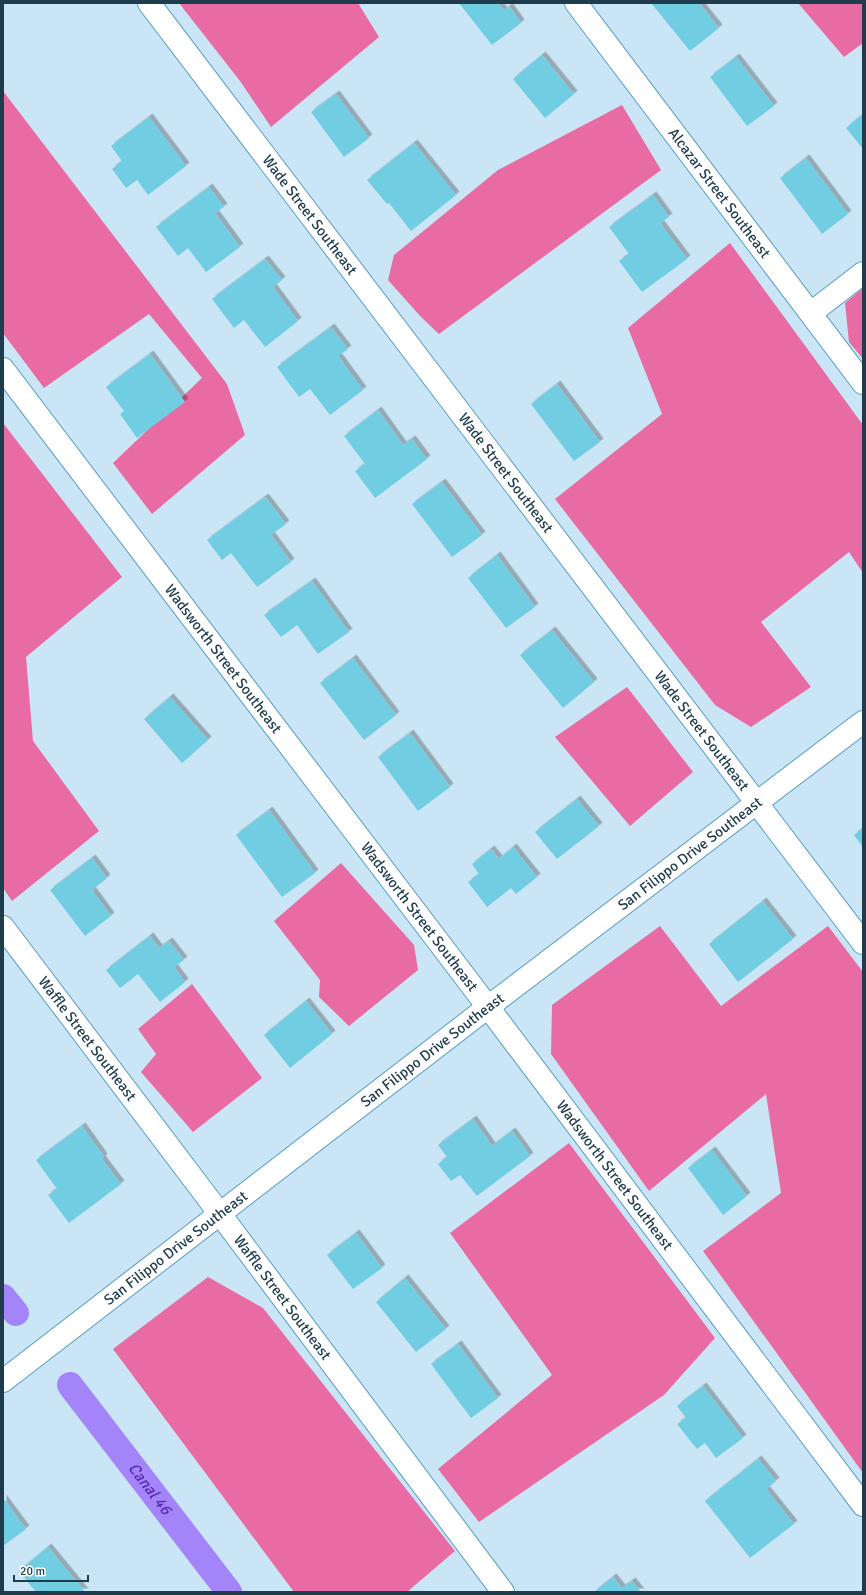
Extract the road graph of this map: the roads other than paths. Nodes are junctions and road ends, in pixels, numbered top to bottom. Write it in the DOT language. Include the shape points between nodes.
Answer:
graph roads {
  1 [pos="149,3"];
  2 [pos="576,3"];
  3 [pos="863,273"];
  4 [pos="811,313"];
  5 [pos="3,369"];
  6 [pos="863,382"];
  7 [pos="863,722"];
  8 [pos="756,803"];
  9 [pos="3,928"];
  10 [pos="863,943"];
  11 [pos="488,1007"];
  12 [pos="220,1214"];
  13 [pos="3,1381"];
  14 [pos="863,1505"];
  15 [pos="503,1592"];
  1 -- 8 [label="street, Wade Street Southeast"];
  2 -- 4 [label="street, Alcazar Street Southeast"];
  3 -- 4 [label="street"];
  4 -- 6 [label="street, Alcazar Street Southeast"];
  5 -- 11 [label="street, Wadsworth Street Southeast"];
  7 -- 8 [label="street, San Filippo Drive Southeast"];
  8 -- 10 [label="street, Wade Street Southeast"];
  8 -- 11 [label="street, San Filippo Drive Southeast"];
  9 -- 12 [label="street, Waffle Street Southeast"];
  11 -- 12 [label="street, San Filippo Drive Southeast"];
  11 -- 14 [label="street, Wadsworth Street Southeast"];
  12 -- 13 [label="street, San Filippo Drive Southeast"];
  12 -- 15 [label="street, Waffle Street Southeast"];
}
